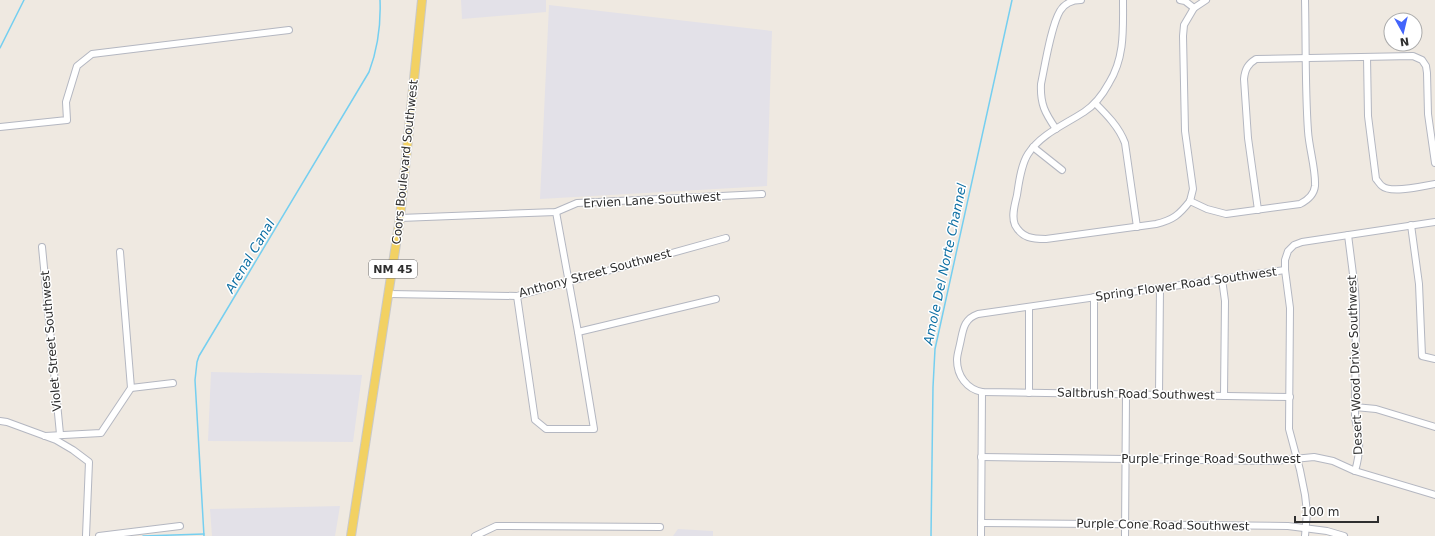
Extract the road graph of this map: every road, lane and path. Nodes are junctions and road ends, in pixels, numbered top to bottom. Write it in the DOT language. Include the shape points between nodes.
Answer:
graph roads {
  1 [pos="422,0"];
  2 [pos="1081,0"];
  3 [pos="1123,0"];
  4 [pos="1180,0"];
  5 [pos="1206,0"];
  6 [pos="1305,0"];
  7 [pos="1194,8"];
  8 [pos="289,30"];
  9 [pos="1306,57"];
  10 [pos="1367,57"];
  11 [pos="1095,103"];
  12 [pos="0,127"];
  13 [pos="1056,129"];
  14 [pos="1033,147"];
  15 [pos="1435,163"];
  16 [pos="1062,170"];
  17 [pos="1435,184"];
  18 [pos="762,194"];
  19 [pos="1190,202"];
  20 [pos="1258,210"];
  21 [pos="556,212"];
  22 [pos="400,218"];
  23 [pos="1435,222"];
  24 [pos="1411,225"];
  25 [pos="1137,227"];
  26 [pos="1348,235"];
  27 [pos="726,238"];
  28 [pos="42,247"];
  29 [pos="120,252"];
  30 [pos="1285,270"];
  31 [pos="1222,279"];
  32 [pos="568,281"];
  33 [pos="1160,288"];
  34 [pos="389,294"];
  35 [pos="517,296"];
  36 [pos="1094,298"];
  37 [pos="716,299"];
  38 [pos="1029,307"];
  39 [pos="578,332"];
  40 [pos="1435,359"];
  41 [pos="173,383"];
  42 [pos="130,388"];
  43 [pos="982,392"];
  44 [pos="1029,393"];
  45 [pos="1094,394"];
  46 [pos="1126,395"];
  47 [pos="1159,395"];
  48 [pos="1224,396"];
  49 [pos="1290,397"];
  50 [pos="1355,407"];
  51 [pos="0,421"];
  52 [pos="1435,426"];
  53 [pos="60,434"];
  54 [pos="45,436"];
  55 [pos="981,457"];
  56 [pos="1297,458"];
  57 [pos="1126,459"];
  58 [pos="1355,471"];
  59 [pos="1435,495"];
  60 [pos="981,523"];
  61 [pos="1125,524"];
  62 [pos="180,526"];
  63 [pos="660,527"];
  64 [pos="1305,528"];
  65 [pos="86,536"];
  66 [pos="98,536"];
  67 [pos="351,536"];
  68 [pos="475,536"];
  69 [pos="981,536"];
  70 [pos="1125,536"];
  71 [pos="1305,536"];
  72 [pos="1344,536"];
  1 -- 22 [label="main road, Coors Boulevard Southwest / NM 45"];
  2 -- 13 [label="street" via="1066,4 1060,11 1041,89 1044,111"];
  3 -- 11 [label="street" via="1119,60 1113,77"];
  4 -- 7 [label="street"];
  5 -- 7 [label="street"];
  6 -- 9 [label="street"];
  7 -- 19 [label="street" via="1184,25 1182,36 1185,131 1193,189"];
  8 -- 12 [label="street" via="92,54 76,66 66,102 67,120"];
  9 -- 10 [label="street"];
  9 -- 20 [label="street" via="1309,140 1315,185 1312,195 1300,204"];
  9 -- 20 [label="street" via="1256,59 1245,71 1245,109"];
  10 -- 15 [label="street" via="1413,56 1422,60 1426,66 1428,114"];
  10 -- 17 [label="street" via="1368,116 1376,178 1382,187 1397,190"];
  11 -- 13 [label="street"];
  11 -- 25 [label="street" via="1122,135 1125,143"];
  13 -- 14 [label="street"];
  14 -- 16 [label="street"];
  14 -- 25 [label="street" via="1025,160 1014,206 1014,223 1020,232 1034,239"];
  18 -- 21 [label="street, Ervien Lane Southwest" via="577,203"];
  19 -- 20 [label="street" via="1226,214"];
  19 -- 25 [label="street" via="1173,218"];
  21 -- 22 [label="street, Ervien Lane Southwest"];
  21 -- 32 [label="street"];
  22 -- 34 [label="main road, Coors Boulevard Southwest / NM 45"];
  23 -- 24 [label="street, Spring Flower Road Southwest"];
  24 -- 26 [label="street, Spring Flower Road Southwest"];
  24 -- 40 [label="street" via="1419,284 1422,356"];
  26 -- 30 [label="street, Spring Flower Road Southwest" via="1294,245 1288,251"];
  26 -- 50 [label="street, Desert Wood Drive Southwest" via="1355,290"];
  27 -- 32 [label="street, Anthony Street Southwest"];
  28 -- 53 [label="street, Violet Street Southwest"];
  29 -- 42 [label="street"];
  30 -- 31 [label="street, Spring Flower Road Southwest"];
  30 -- 49 [label="street" via="1290,308"];
  31 -- 33 [label="street, Spring Flower Road Southwest"];
  31 -- 48 [label="street" via="1225,301"];
  32 -- 35 [label="street, Anthony Street Southwest"];
  32 -- 39 [label="street"];
  33 -- 36 [label="street, Spring Flower Road Southwest"];
  33 -- 47 [label="street"];
  34 -- 35 [label="street, Anthony Street Southwest"];
  34 -- 67 [label="main road, Coors Boulevard Southwest / NM 45"];
  35 -- 39 [label="street" via="535,420 546,429 594,429"];
  36 -- 38 [label="street, Spring Flower Road Southwest"];
  36 -- 45 [label="street"];
  37 -- 39 [label="street"];
  38 -- 43 [label="street, Spring Flower Road Southwest" via="978,314 970,317 964,326 957,360 959,371 966,384"];
  38 -- 44 [label="street"];
  41 -- 42 [label="street"];
  42 -- 53 [label="street" via="101,433"];
  43 -- 44 [label="street, Saltbrush Road Southwest"];
  43 -- 55 [label="street"];
  44 -- 45 [label="street, Saltbrush Road Southwest"];
  45 -- 46 [label="street, Saltbrush Road Southwest"];
  46 -- 47 [label="street, Saltbrush Road Southwest"];
  46 -- 57 [label="street"];
  47 -- 48 [label="street, Saltbrush Road Southwest"];
  48 -- 49 [label="street, Saltbrush Road Southwest"];
  49 -- 56 [label="street" via="1289,429"];
  50 -- 52 [label="street" via="1376,409"];
  50 -- 58 [label="street, Desert Wood Drive Southwest" via="1360,446"];
  51 -- 54 [label="street"];
  53 -- 54 [label="street"];
  54 -- 65 [label="street" via="73,450 89,462"];
  55 -- 57 [label="street, Purple Fringe Road Southwest"];
  55 -- 60 [label="street"];
  56 -- 57 [label="street, Purple Fringe Road Southwest" via="1274,461"];
  56 -- 58 [label="street, Purple Fringe Road Southwest" via="1333,462"];
  56 -- 64 [label="street" via="1307,512"];
  57 -- 61 [label="street"];
  58 -- 59 [label="street, Purple Fringe Road Southwest"];
  60 -- 61 [label="street, Purple Cone Road Southwest"];
  60 -- 69 [label="street"];
  61 -- 64 [label="street, Purple Cone Road Southwest"];
  61 -- 70 [label="street"];
  62 -- 66 [label="street"];
  63 -- 68 [label="street" via="496,526"];
  64 -- 71 [label="street"];
  64 -- 72 [label="street, Purple Cone Road Southwest"];
}
